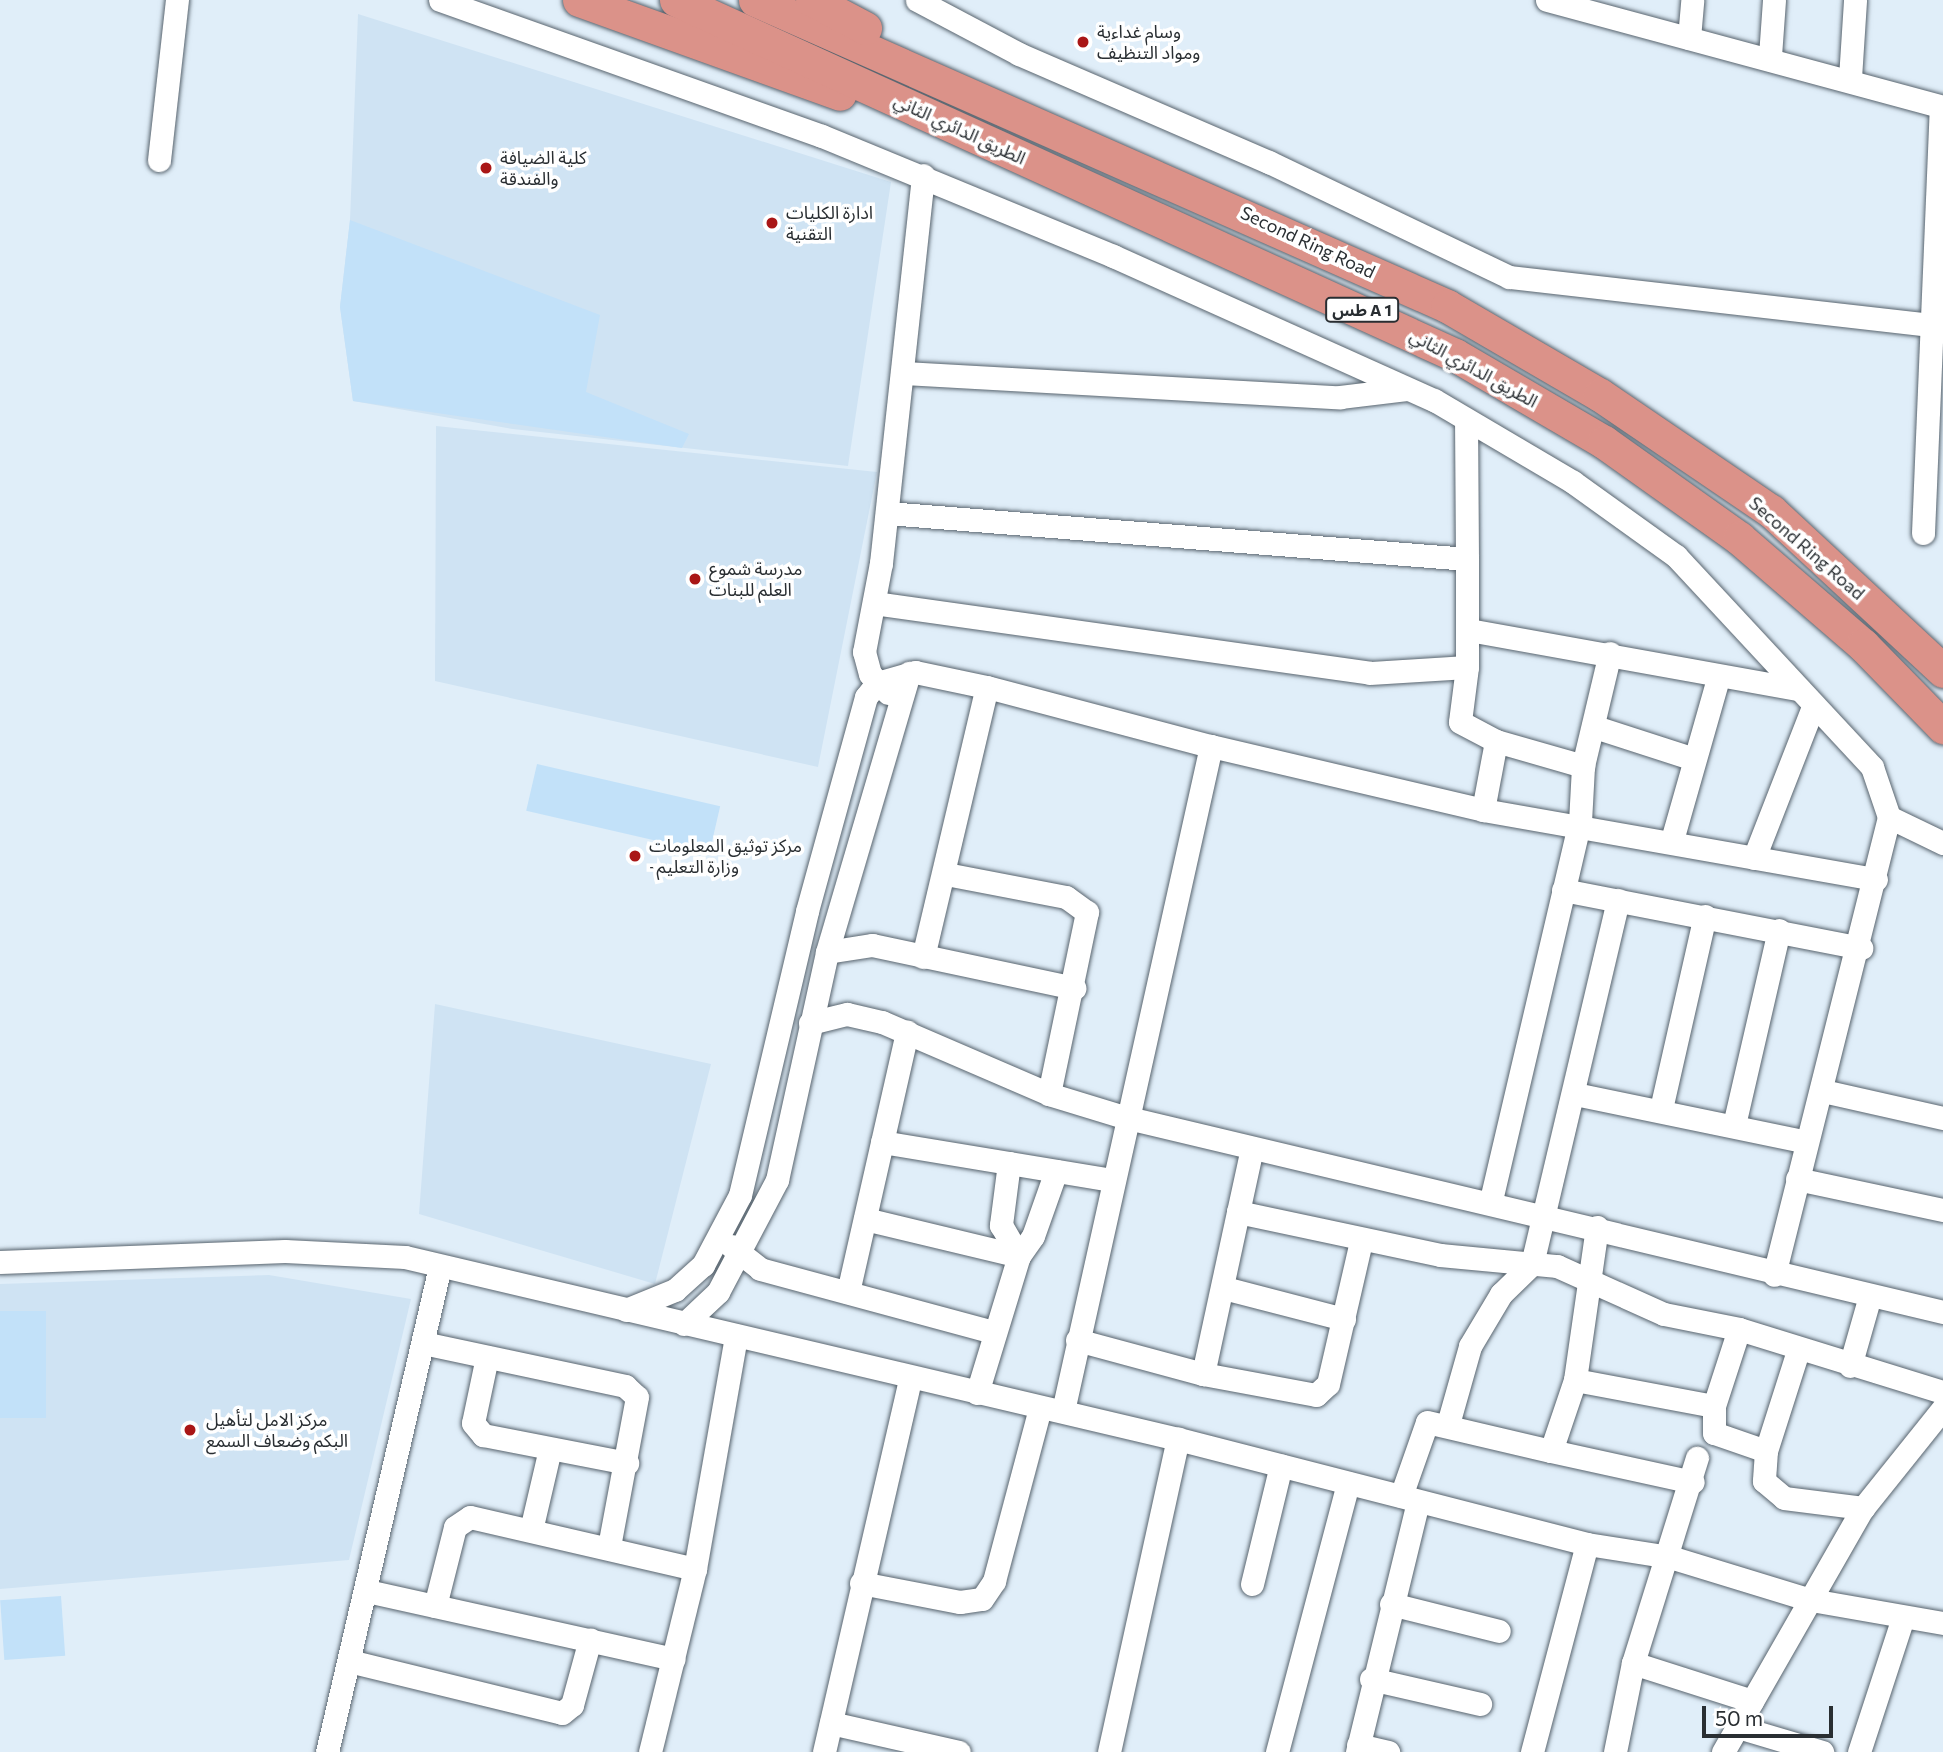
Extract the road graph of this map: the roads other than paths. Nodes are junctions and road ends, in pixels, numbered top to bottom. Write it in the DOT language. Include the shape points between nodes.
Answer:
graph roads {
  1 [pos="177,0"];
  2 [pos="440,0"];
  3 [pos="579,0"];
  4 [pos="676,0"];
  5 [pos="755,0"];
  6 [pos="812,0"];
  7 [pos="917,0"];
  8 [pos="1547,0"];
  9 [pos="1692,0"];
  10 [pos="1774,0"];
  11 [pos="1855,0"];
  12 [pos="1594,7"];
  13 [pos="1689,38"];
  14 [pos="1770,56"];
  15 [pos="1850,78"];
  16 [pos="1942,107"];
  17 [pos="1027,118"];
  18 [pos="1013,155"];
  19 [pos="159,160"];
  20 [pos="923,175"];
  21 [pos="1930,325"];
  22 [pos="904,373"];
  23 [pos="1408,389"];
  24 [pos="1466,420"];
  25 [pos="887,513"];
  26 [pos="1923,533"];
  27 [pos="1467,559"];
  28 [pos="874,603"];
  29 [pos="1469,630"];
  30 [pos="1610,653"];
  31 [pos="1467,667"];
  32 [pos="1943,671"];
  33 [pos="909,673"];
  34 [pos="1718,679"];
  35 [pos="877,682"];
  36 [pos="987,687"];
  37 [pos="1797,689"];
  38 [pos="897,703"];
  39 [pos="1813,707"];
  40 [pos="1595,727"];
  41 [pos="1943,727"];
  42 [pos="1496,741"];
  43 [pos="1211,746"];
  44 [pos="1695,759"];
  45 [pos="1583,766"];
  46 [pos="1483,810"];
  47 [pos="1889,817"];
  48 [pos="1580,822"];
  49 [pos="1672,841"];
  50 [pos="1943,843"];
  51 [pos="1754,858"];
  52 [pos="946,874"];
  53 [pos="1876,879"];
  54 [pos="1563,890"];
  55 [pos="1618,900"];
  56 [pos="1705,916"];
  57 [pos="1779,930"];
  58 [pos="1861,948"];
  59 [pos="827,952"];
  60 [pos="923,957"];
  61 [pos="1074,988"];
  62 [pos="810,1023"];
  63 [pos="907,1032"];
  64 [pos="1824,1091"];
  65 [pos="1049,1094"];
  66 [pos="1575,1094"];
  67 [pos="1661,1110"];
  68 [pos="1124,1117"];
  69 [pos="1943,1118"];
  70 [pos="1734,1125"];
  71 [pos="882,1142"];
  72 [pos="1806,1142"];
  73 [pos="1252,1148"];
  74 [pos="1009,1163"];
  75 [pos="1056,1171"];
  76 [pos="1797,1179"];
  77 [pos="1111,1180"];
  78 [pos="1491,1200"];
  79 [pos="1943,1210"];
  80 [pos="1238,1212"];
  81 [pos="1546,1214"];
  82 [pos="865,1219"];
  83 [pos="1598,1227"];
  84 [pos="723,1236"];
  85 [pos="1361,1241"];
  86 [pos="739,1256"];
  87 [pos="1018,1256"];
  88 [pos="0,1262"];
  89 [pos="1532,1264"];
  90 [pos="440,1267"];
  91 [pos="1774,1275"];
  92 [pos="1592,1279"];
  93 [pos="1224,1288"];
  94 [pos="848,1292"];
  95 [pos="1870,1296"];
  96 [pos="626,1310"];
  97 [pos="1943,1312"];
  98 [pos="1344,1319"];
  99 [pos="684,1324"];
  100 [pos="1740,1329"];
  101 [pos="994,1332"];
  102 [pos="736,1336"];
  103 [pos="1077,1340"];
  104 [pos="423,1343"];
  105 [pos="1798,1351"];
  106 [pos="486,1357"];
  107 [pos="1850,1366"];
  108 [pos="1203,1374"];
  109 [pos="910,1380"];
  110 [pos="1575,1380"];
  111 [pos="1943,1392"];
  112 [pos="977,1393"];
  113 [pos="1714,1406"];
  114 [pos="1040,1408"];
  115 [pos="1943,1408"];
  116 [pos="1063,1411"];
  117 [pos="1448,1424"];
  118 [pos="1178,1439"];
  119 [pos="550,1449"];
  120 [pos="1551,1451"];
  121 [pos="1766,1451"];
  122 [pos="1697,1458"];
  123 [pos="627,1463"];
  124 [pos="1281,1465"];
  125 [pos="1693,1482"];
  126 [pos="1348,1483"];
  127 [pos="1409,1498"];
  128 [pos="1863,1508"];
  129 [pos="531,1530"];
  130 [pos="1587,1544"];
  131 [pos="609,1547"];
  132 [pos="1670,1557"];
  133 [pos="695,1569"];
  134 [pos="860,1583"];
  135 [pos="1252,1584"];
  136 [pos="367,1591"];
  137 [pos="1811,1600"];
  138 [pos="1391,1604"];
  139 [pos="435,1606"];
  140 [pos="1903,1617"];
  141 [pos="1943,1623"];
  142 [pos="1499,1631"];
  143 [pos="590,1639"];
  144 [pos="674,1659"];
  145 [pos="349,1661"];
  146 [pos="1633,1663"];
  147 [pos="1371,1679"];
  148 [pos="1752,1701"];
  149 [pos="1480,1704"];
  150 [pos="831,1723"];
  151 [pos="1738,1727"];
  152 [pos="1357,1748"];
  153 [pos="327,1752"];
  154 [pos="650,1752"];
  155 [pos="824,1752"];
  156 [pos="959,1752"];
  157 [pos="1109,1752"];
  158 [pos="1277,1752"];
  159 [pos="1388,1752"];
  160 [pos="1532,1752"];
  161 [pos="1615,1752"];
  162 [pos="1723,1752"];
  163 [pos="1822,1752"];
  164 [pos="1859,1752"];
  1 -- 19 [label="street"];
  2 -- 20 [label="street"];
  3 -- 18 [label="highway"];
  4 -- 18 [label="highway, الطريق الدائري الثاني / طس A 1"];
  5 -- 17 [label="highway, Second Ring Road / طس A 1"];
  6 -- 17 [label="highway"];
  7 -- 21 [label="street" via="1019,54 1256,156 1509,277"];
  8 -- 12 [label="street"];
  9 -- 13 [label="street"];
  10 -- 14 [label="street"];
  11 -- 15 [label="street"];
  12 -- 13 [label="street"];
  13 -- 14 [label="street"];
  14 -- 15 [label="street"];
  15 -- 16 [label="street"];
  16 -- 21 [label="street"];
  17 -- 32 [label="highway, Second Ring Road / طس A 1" via="1447,306 1600,395 1771,511"];
  18 -- 41 [label="highway, الطريق الدائري الثاني / طس A 1" via="1396,326 1604,442 1740,538 1863,645"];
  20 -- 22 [label="street"];
  20 -- 23 [label="street"];
  21 -- 26 [label="street"];
  22 -- 23 [label="street" via="1340,397"];
  22 -- 25 [label="street"];
  23 -- 24 [label="street"];
  24 -- 27 [label="street"];
  24 -- 37 [label="street" via="1573,482 1676,556 1756,636"];
  25 -- 27 [label="street"];
  25 -- 28 [label="street"];
  27 -- 29 [label="street"];
  28 -- 31 [label="street" via="1368,673"];
  28 -- 35 [label="street" via="864,652"];
  29 -- 30 [label="street"];
  29 -- 31 [label="street"];
  30 -- 34 [label="street"];
  30 -- 40 [label="street"];
  31 -- 42 [label="street" via="1460,722"];
  33 -- 35 [label="street"];
  33 -- 36 [label="street"];
  33 -- 38 [label="street"];
  34 -- 37 [label="street"];
  34 -- 44 [label="street"];
  35 -- 38 [label="street"];
  35 -- 84 [label="street" via="866,697 807,911 749,1169"];
  36 -- 43 [label="street"];
  36 -- 52 [label="street"];
  37 -- 39 [label="street"];
  38 -- 59 [label="street"];
  39 -- 47 [label="street" via="1872,767"];
  39 -- 51 [label="street"];
  40 -- 44 [label="street"];
  40 -- 45 [label="street"];
  42 -- 45 [label="street"];
  42 -- 46 [label="street"];
  43 -- 46 [label="street"];
  43 -- 68 [label="street"];
  44 -- 49 [label="street"];
  45 -- 48 [label="street"];
  46 -- 48 [label="street"];
  47 -- 50 [label="street"];
  47 -- 53 [label="street"];
  48 -- 49 [label="street"];
  48 -- 54 [label="street"];
  49 -- 51 [label="street"];
  51 -- 53 [label="street"];
  52 -- 60 [label="street"];
  52 -- 61 [label="street" via="1080,903 1088,926"];
  53 -- 58 [label="street"];
  54 -- 55 [label="street"];
  54 -- 78 [label="street"];
  55 -- 56 [label="street"];
  55 -- 66 [label="street"];
  56 -- 57 [label="street"];
  56 -- 67 [label="street"];
  57 -- 58 [label="street"];
  57 -- 70 [label="street"];
  58 -- 64 [label="street"];
  59 -- 60 [label="street" via="872,945"];
  59 -- 62 [label="street"];
  60 -- 61 [label="street"];
  61 -- 65 [label="street"];
  62 -- 63 [label="street" via="847,1014"];
  62 -- 86 [label="street" via="785,1155"];
  63 -- 65 [label="street"];
  63 -- 71 [label="street"];
  64 -- 69 [label="street"];
  64 -- 72 [label="street"];
  65 -- 68 [label="street"];
  66 -- 67 [label="street"];
  66 -- 81 [label="street"];
  67 -- 70 [label="street"];
  68 -- 73 [label="street"];
  68 -- 77 [label="street"];
  70 -- 72 [label="street"];
  71 -- 74 [label="street"];
  71 -- 82 [label="street"];
  72 -- 76 [label="street"];
  73 -- 78 [label="street"];
  73 -- 80 [label="street"];
  74 -- 75 [label="street"];
  74 -- 87 [label="street" via="1001,1225"];
  75 -- 77 [label="street"];
  75 -- 87 [label="street" via="1033,1236"];
  76 -- 79 [label="street"];
  76 -- 91 [label="street"];
  77 -- 103 [label="street"];
  78 -- 81 [label="street"];
  80 -- 85 [label="street"];
  80 -- 93 [label="street"];
  81 -- 83 [label="street"];
  81 -- 89 [label="street"];
  82 -- 87 [label="street"];
  82 -- 94 [label="street"];
  83 -- 91 [label="street"];
  83 -- 92 [label="street"];
  84 -- 86 [label="street"];
  84 -- 96 [label="street" via="675,1290"];
  85 -- 89 [label="street"];
  85 -- 98 [label="street"];
  86 -- 94 [label="street" via="760,1269"];
  86 -- 99 [label="street" via="710,1304"];
  87 -- 101 [label="street"];
  88 -- 90 [label="street" via="327,1251"];
  89 -- 92 [label="street"];
  89 -- 117 [label="street" via="1501,1294 1470,1346"];
  90 -- 96 [label="street"];
  90 -- 104 [label="street"];
  91 -- 95 [label="street"];
  92 -- 100 [label="street" via="1664,1314"];
  92 -- 110 [label="street"];
  93 -- 98 [label="street"];
  93 -- 108 [label="street"];
  94 -- 101 [label="street"];
  95 -- 97 [label="street"];
  95 -- 107 [label="street"];
  96 -- 99 [label="street"];
  98 -- 108 [label="street" via="1328,1384 1316,1395"];
  99 -- 102 [label="street"];
  100 -- 105 [label="street"];
  100 -- 113 [label="street"];
  101 -- 112 [label="street"];
  102 -- 109 [label="street"];
  102 -- 133 [label="street"];
  103 -- 108 [label="street"];
  103 -- 116 [label="street"];
  104 -- 106 [label="street"];
  104 -- 136 [label="street"];
  105 -- 107 [label="street"];
  105 -- 121 [label="street"];
  106 -- 119 [label="street" via="473,1423 483,1435"];
  106 -- 123 [label="street" via="632,1391 640,1404"];
  107 -- 111 [label="street"];
  109 -- 112 [label="street"];
  109 -- 134 [label="street"];
  110 -- 113 [label="street"];
  110 -- 120 [label="street"];
  112 -- 114 [label="street"];
  113 -- 121 [label="street" via="1714,1433"];
  114 -- 116 [label="street"];
  114 -- 134 [label="street" via="994,1581 982,1599 960,1602"];
  115 -- 128 [label="street"];
  116 -- 118 [label="street"];
  117 -- 120 [label="street"];
  117 -- 127 [label="street" via="1421,1427"];
  118 -- 124 [label="street"];
  118 -- 157 [label="street"];
  119 -- 123 [label="street"];
  119 -- 129 [label="street"];
  120 -- 125 [label="street"];
  121 -- 128 [label="street" via="1764,1480 1772,1492"];
  122 -- 125 [label="street"];
  123 -- 131 [label="street"];
  124 -- 126 [label="street"];
  124 -- 135 [label="street"];
  125 -- 132 [label="street"];
  126 -- 127 [label="street"];
  126 -- 158 [label="street"];
  127 -- 130 [label="street"];
  127 -- 138 [label="street"];
  128 -- 137 [label="street"];
  129 -- 131 [label="street"];
  129 -- 139 [label="street" via="470,1517 459,1522"];
  130 -- 132 [label="street"];
  130 -- 160 [label="street"];
  131 -- 133 [label="street"];
  132 -- 137 [label="street"];
  132 -- 146 [label="street"];
  133 -- 144 [label="street"];
  134 -- 150 [label="street"];
  136 -- 139 [label="street"];
  136 -- 145 [label="street"];
  137 -- 140 [label="street"];
  137 -- 148 [label="street"];
  138 -- 142 [label="street"];
  138 -- 147 [label="street"];
  139 -- 143 [label="street"];
  140 -- 141 [label="street"];
  140 -- 164 [label="street"];
  143 -- 144 [label="street"];
  143 -- 145 [label="street" via="572,1704 562,1713"];
  144 -- 154 [label="street"];
  145 -- 153 [label="street"];
  146 -- 148 [label="street"];
  146 -- 161 [label="street"];
  147 -- 149 [label="street"];
  147 -- 152 [label="street"];
  148 -- 151 [label="street"];
  150 -- 155 [label="street"];
  150 -- 156 [label="street"];
  151 -- 162 [label="street"];
  151 -- 163 [label="street"];
  152 -- 159 [label="street"];
}
